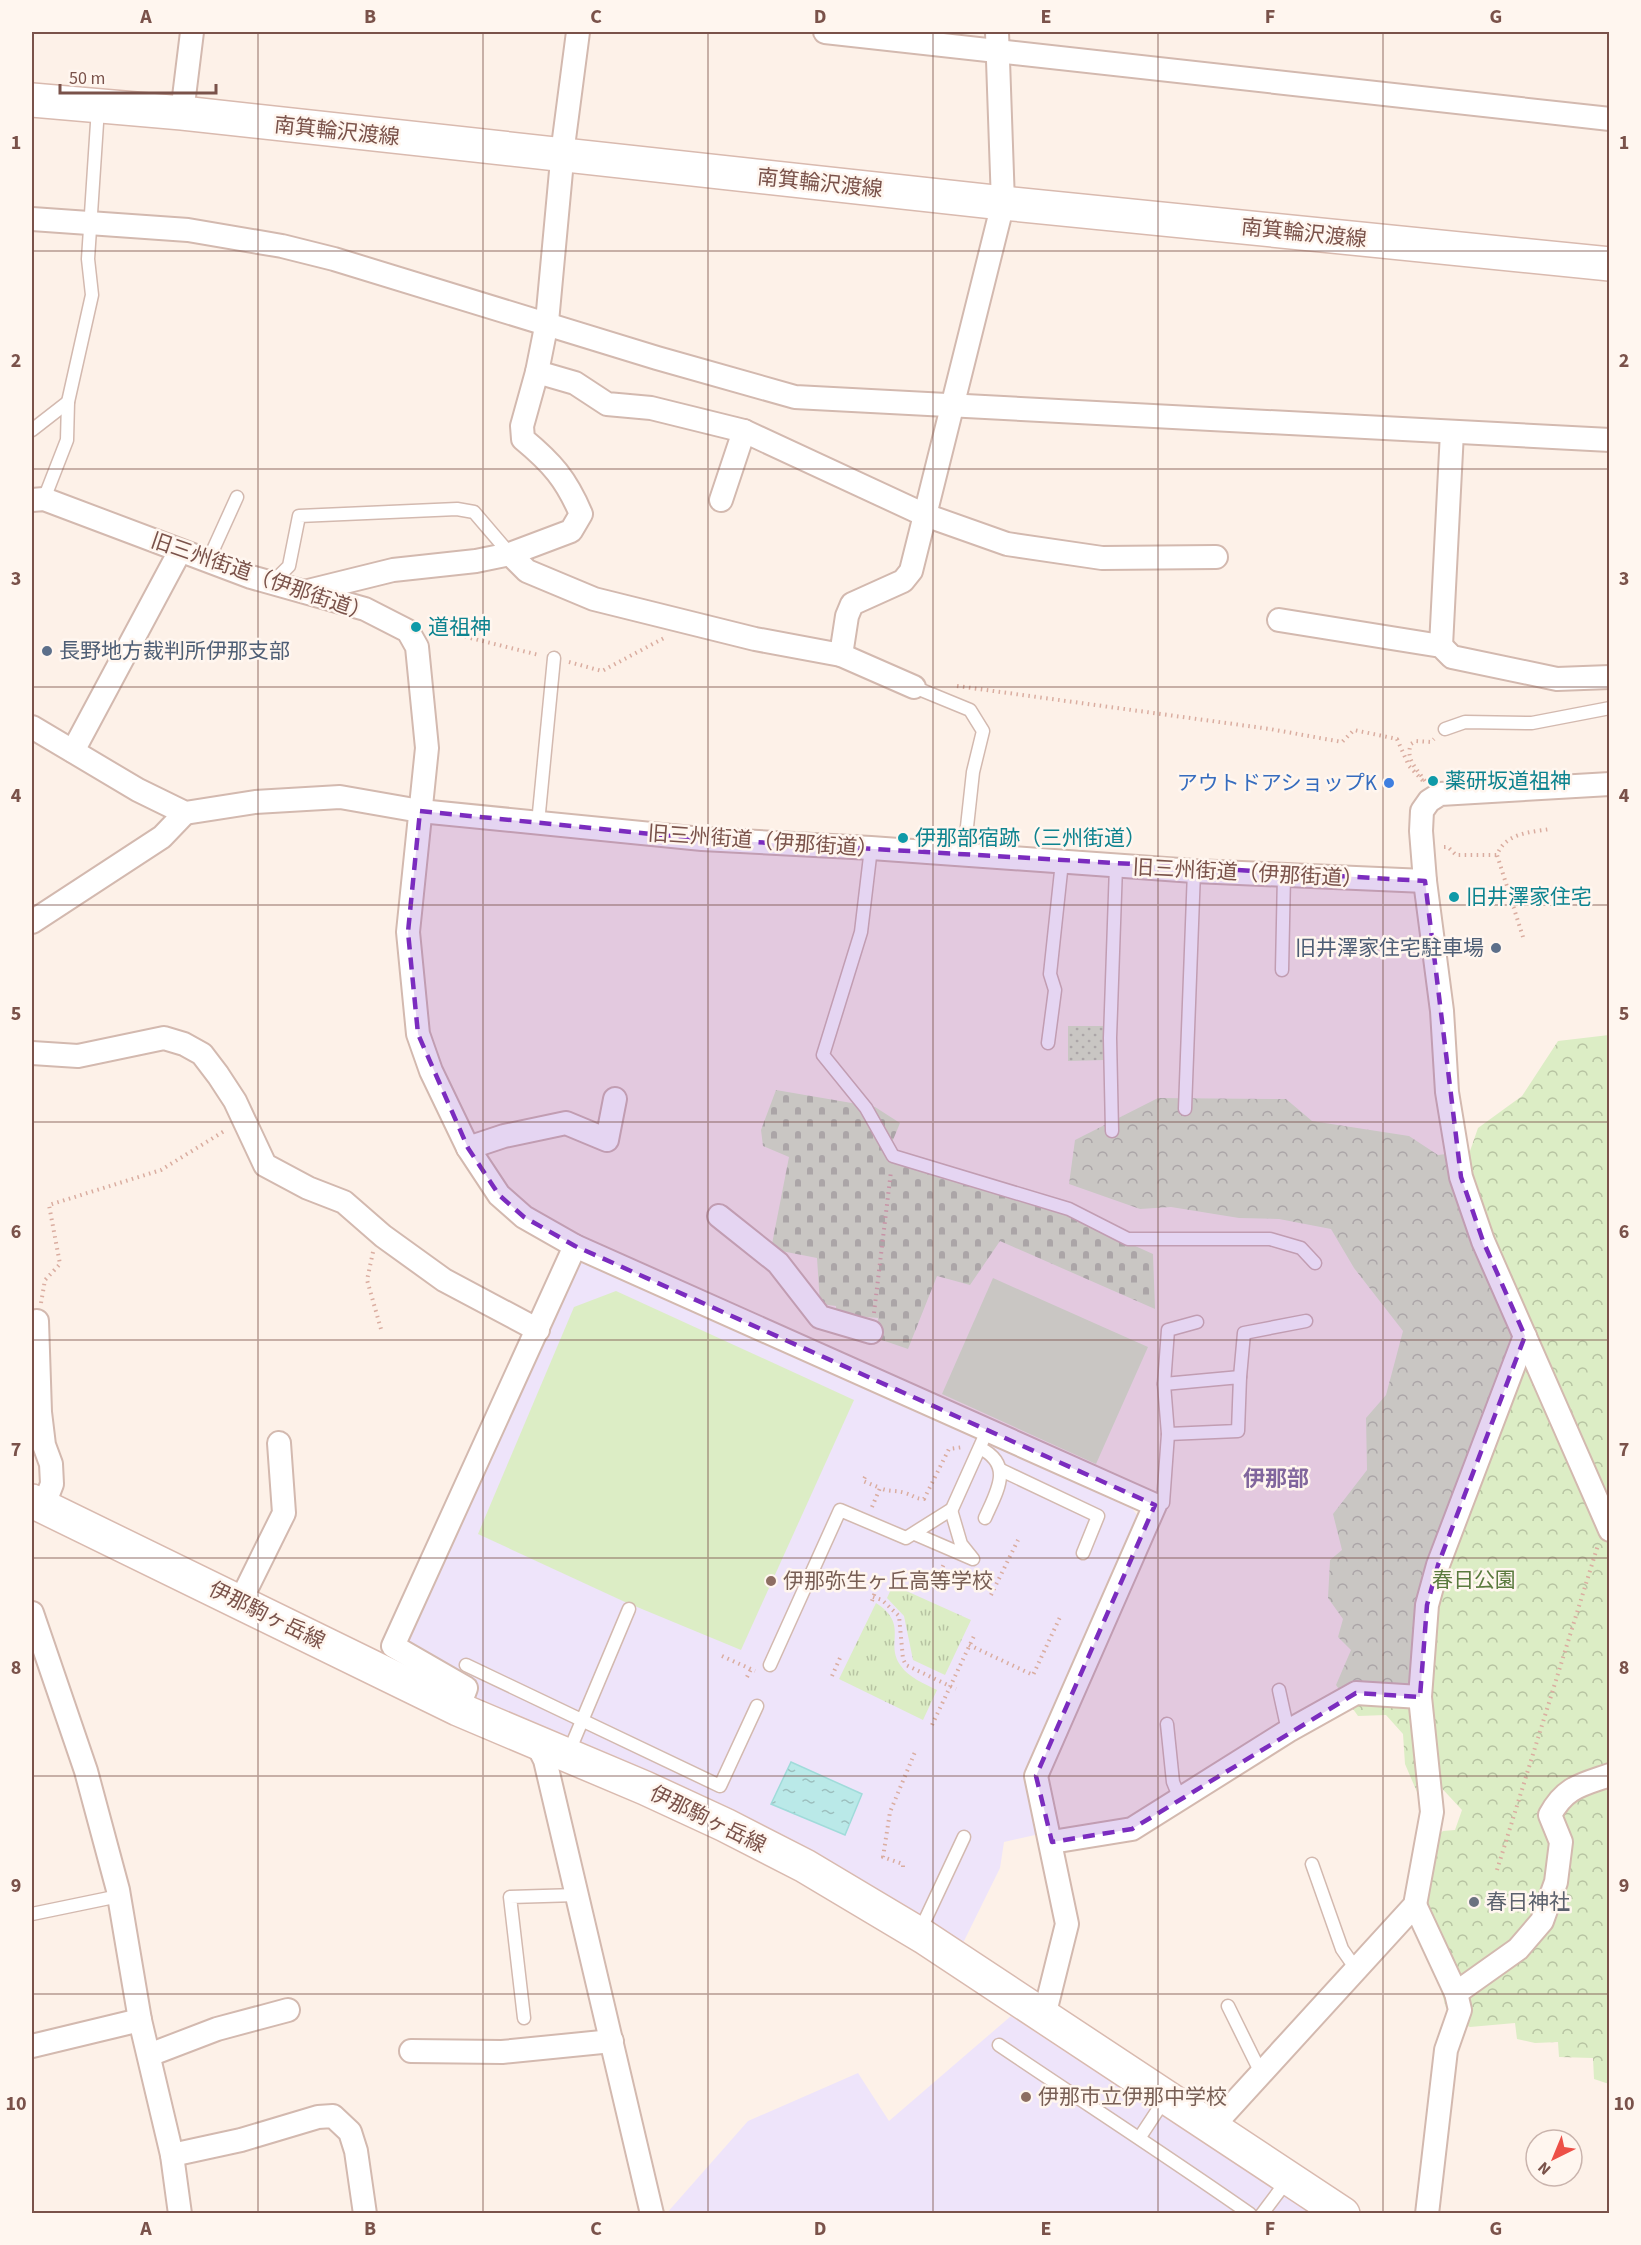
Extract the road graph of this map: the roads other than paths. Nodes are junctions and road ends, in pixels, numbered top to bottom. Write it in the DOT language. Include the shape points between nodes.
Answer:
graph roads {
  1 [pos="192,32"];
  2 [pos="578,32"];
  3 [pos="825,32"];
  4 [pos="997,41"];
  5 [pos="32,100"];
  6 [pos="98,107"];
  7 [pos="182,113"];
  8 [pos="1610,119"];
  9 [pos="563,154"];
  10 [pos="1004,203"];
  11 [pos="32,219"];
  12 [pos="91,224"];
  13 [pos="1610,264"];
  14 [pos="547,322"];
  15 [pos="537,372"];
  16 [pos="68,402"];
  17 [pos="950,407"];
  18 [pos="32,430"];
  19 [pos="744,431"];
  20 [pos="1452,432"];
  21 [pos="1610,440"];
  22 [pos="237,497"];
  23 [pos="38,500"];
  24 [pos="721,500"];
  25 [pos="925,515"];
  26 [pos="180,551"];
  27 [pos="510,554"];
  28 [pos="1216,557"];
  29 [pos="208,561"];
  30 [pos="274,581"];
  31 [pos="307,591"];
  32 [pos="1279,620"];
  33 [pos="1441,646"];
  34 [pos="841,655"];
  35 [pos="554,658"];
  36 [pos="1610,677"];
  37 [pos="914,687"];
  38 [pos="1610,708"];
  39 [pos="32,727"];
  40 [pos="1445,729"];
  41 [pos="73,751"];
  42 [pos="1610,784"];
  43 [pos="420,811"];
  44 [pos="185,813"];
  45 [pos="538,823"];
  46 [pos="871,848"];
  47 [pos="964,854"];
  48 [pos="1062,862"];
  49 [pos="1116,866"];
  50 [pos="1194,871"];
  51 [pos="1284,875"];
  52 [pos="1425,881"];
  53 [pos="32,922"];
  54 [pos="1282,970"];
  55 [pos="1048,1043"];
  56 [pos="32,1053"];
  57 [pos="615,1099"];
  58 [pos="1185,1109"];
  59 [pos="1112,1131"];
  60 [pos="468,1148"];
  61 [pos="720,1216"];
  62 [pos="575,1246"];
  63 [pos="1315,1263"];
  64 [pos="38,1321"];
  65 [pos="1306,1321"];
  66 [pos="1197,1322"];
  67 [pos="538,1330"];
  68 [pos="872,1332"];
  69 [pos="1525,1336"];
  70 [pos="1240,1377"];
  71 [pos="1164,1384"];
  72 [pos="1168,1434"];
  73 [pos="982,1435"];
  74 [pos="279,1443"];
  75 [pos="1001,1470"];
  76 [pos="37,1504"];
  77 [pos="1159,1504"];
  78 [pos="951,1510"];
  79 [pos="985,1518"];
  80 [pos="1607,1526"];
  81 [pos="915,1534"];
  82 [pos="1083,1553"];
  83 [pos="240,1602"];
  84 [pos="629,1609"];
  85 [pos="32,1613"];
  86 [pos="466,1665"];
  87 [pos="770,1665"];
  88 [pos="1279,1690"];
  89 [pos="1420,1697"];
  90 [pos="758,1706"];
  91 [pos="458,1709"];
  92 [pos="583,1720"];
  93 [pos="1167,1724"];
  94 [pos="1288,1731"];
  95 [pos="536,1742"];
  96 [pos="568,1755"];
  97 [pos="1610,1775"];
  98 [pos="1180,1799"];
  99 [pos="964,1837"];
  100 [pos="1052,1842"];
  101 [pos="1312,1864"];
  102 [pos="577,1895"];
  103 [pos="119,1896"];
  104 [pos="1415,1905"];
  105 [pos="32,1914"];
  106 [pos="919,1934"];
  107 [pos="1356,1969"];
  108 [pos="1456,1993"];
  109 [pos="1228,2006"];
  110 [pos="288,2010"];
  111 [pos="1044,2016"];
  112 [pos="524,2018"];
  113 [pos="141,2020"];
  114 [pos="612,2042"];
  115 [pos="999,2045"];
  116 [pos="32,2046"];
  117 [pos="411,2051"];
  118 [pos="149,2055"];
  119 [pos="1261,2073"];
  120 [pos="1167,2096"];
  121 [pos="1213,2126"];
  122 [pos="1140,2137"];
  123 [pos="172,2155"];
  124 [pos="1289,2177"];
  125 [pos="180,2214"];
  126 [pos="365,2214"];
  127 [pos="652,2214"];
  128 [pos="1250,2214"];
  129 [pos="1262,2214"];
  130 [pos="1343,2214"];
  131 [pos="1427,2214"];
  1 -- 7 [label="street"];
  2 -- 9 [label="street"];
  3 -- 4 [label="street"];
  4 -- 8 [label="street"];
  4 -- 10 [label="street"];
  5 -- 6 [label="main road, 南箕輪沢渡線"];
  6 -- 7 [label="main road, 南箕輪沢渡線"];
  6 -- 12 [label="lane"];
  7 -- 9 [label="main road, 南箕輪沢渡線"];
  9 -- 10 [label="main road, 南箕輪沢渡線"];
  9 -- 14 [label="street"];
  10 -- 13 [label="main road, 南箕輪沢渡線"];
  10 -- 17 [label="street"];
  11 -- 12 [label="street"];
  12 -- 14 [label="street" via="188,230 282,246"];
  12 -- 16 [label="lane" via="88,259 92,296"];
  14 -- 15 [label="street"];
  14 -- 17 [label="street" via="795,397"];
  15 -- 19 [label="street" via="575,382 607,404 651,408"];
  15 -- 27 [label="street" via="522,426 523,438 553,464 570,488 581,514 571,531"];
  16 -- 18 [label="lane"];
  16 -- 23 [label="lane" via="67,440"];
  17 -- 20 [label="street"];
  17 -- 25 [label="street"];
  19 -- 24 [label="street"];
  19 -- 25 [label="street"];
  20 -- 21 [label="street"];
  20 -- 33 [label="street"];
  22 -- 29 [label="lane"];
  23 -- 26 [label="street, 旧三州街道（伊那街道）"];
  25 -- 28 [label="street" via="1007,544 1102,558"];
  25 -- 34 [label="street" via="911,571 903,581 852,604"];
  26 -- 29 [label="street, 旧三州街道（伊那街道）"];
  26 -- 41 [label="street"];
  27 -- 30 [label="lane" via="474,512 457,509 299,516 289,566"];
  27 -- 31 [label="street" via="393,570"];
  27 -- 34 [label="street" via="527,570 594,599"];
  29 -- 30 [label="street, 旧三州街道（伊那街道）"];
  30 -- 31 [label="street, 旧三州街道（伊那街道）"];
  31 -- 43 [label="street, 旧三州街道（伊那街道）" via="364,609 408,631 417,647 427,748"];
  32 -- 33 [label="street"];
  33 -- 36 [label="street" via="1452,657 1557,679"];
  34 -- 37 [label="street"];
  35 -- 45 [label="lane"];
  37 -- 47 [label="lane" via="970,711 982,731"];
  38 -- 40 [label="lane" via="1532,723 1465,722"];
  39 -- 41 [label="street"];
  41 -- 44 [label="street"];
  42 -- 52 [label="street" via="1440,794 1422,812"];
  43 -- 44 [label="street, 旧三州街道（伊那街道）" via="340,797 255,802"];
  43 -- 45 [label="street, 旧三州街道（伊那街道）"];
  43 -- 60 [label="street" via="408,932 417,1024 431,1071"];
  44 -- 53 [label="street" via="162,837"];
  45 -- 46 [label="street, 旧三州街道（伊那街道）" via="702,839"];
  46 -- 47 [label="street, 旧三州街道（伊那街道）"];
  46 -- 63 [label="lane" via="861,932 823,1055 866,1108 893,1156 1069,1209 1128,1239 1270,1239 1301,1248"];
  47 -- 48 [label="street, 旧三州街道（伊那街道）"];
  48 -- 49 [label="street, 旧三州街道（伊那街道）"];
  48 -- 55 [label="lane" via="1050,974 1055,990"];
  49 -- 50 [label="street, 旧三州街道（伊那街道）"];
  49 -- 59 [label="lane" via="1110,1038"];
  50 -- 51 [label="street, 旧三州街道（伊那街道）"];
  50 -- 58 [label="lane"];
  51 -- 52 [label="street, 旧三州街道（伊那街道）"];
  51 -- 54 [label="lane"];
  52 -- 69 [label="street" via="1442,1011 1447,1092 1461,1177 1483,1241"];
  56 -- 67 [label="street" via="78,1056 164,1038 202,1054 244,1119 264,1165 344,1202 444,1280"];
  57 -- 60 [label="street" via="607,1140 566,1123"];
  60 -- 62 [label="street" via="499,1195 524,1217"];
  61 -- 68 [label="street" via="778,1263 820,1317"];
  62 -- 67 [label="street"];
  62 -- 73 [label="street"];
  64 -- 76 [label="street" via="40,1412 52,1484"];
  65 -- 70 [label="lane" via="1244,1333"];
  66 -- 71 [label="lane" via="1168,1330"];
  67 -- 91 [label="street" via="393,1646 466,1688"];
  69 -- 80 [label="street"];
  69 -- 89 [label="street" via="1438,1565 1427,1605"];
  70 -- 71 [label="lane"];
  70 -- 72 [label="lane" via="1238,1431"];
  71 -- 72 [label="lane"];
  72 -- 77 [label="lane"];
  73 -- 75 [label="lane"];
  73 -- 77 [label="street"];
  73 -- 78 [label="lane"];
  74 -- 83 [label="street" via="284,1513"];
  75 -- 79 [label="lane"];
  75 -- 82 [label="lane" via="1098,1516"];
  76 -- 83 [label="main road, 伊那駒ヶ岳線"];
  77 -- 100 [label="street" via="1036,1776"];
  78 -- 81 [label="lane"];
  78 -- 81 [label="lane" via="961,1544 973,1559"];
  81 -- 87 [label="lane" via="906,1538 840,1510"];
  83 -- 91 [label="main road, 伊那駒ヶ岳線"];
  84 -- 92 [label="lane"];
  85 -- 103 [label="street" via="86,1771"];
  86 -- 92 [label="lane"];
  88 -- 94 [label="lane"];
  89 -- 94 [label="street" via="1356,1693"];
  89 -- 104 [label="street" via="1432,1812"];
  90 -- 92 [label="lane" via="720,1786"];
  91 -- 95 [label="main road, 伊那駒ヶ岳線"];
  92 -- 96 [label="lane"];
  93 -- 98 [label="lane" via="1173,1782"];
  94 -- 98 [label="street"];
  95 -- 96 [label="main road, 伊那駒ヶ岳線"];
  95 -- 102 [label="street" via="545,1760"];
  96 -- 106 [label="main road, 伊那駒ヶ岳線" via="725,1825 805,1866"];
  97 -- 108 [label="street" via="1572,1788 1559,1798 1550,1815 1561,1842 1556,1882 1542,1921 1518,1949"];
  98 -- 100 [label="street" via="1132,1829"];
  99 -- 106 [label="lane"];
  100 -- 111 [label="street" via="1066,1924"];
  101 -- 107 [label="lane" via="1342,1949"];
  102 -- 112 [label="lane" via="510,1897"];
  102 -- 114 [label="street"];
  103 -- 105 [label="lane"];
  103 -- 113 [label="street"];
  104 -- 107 [label="street"];
  104 -- 108 [label="street"];
  106 -- 111 [label="main road, 伊那駒ヶ岳線"];
  107 -- 119 [label="street"];
  108 -- 131 [label="street" via="1460,2010 1446,2050"];
  109 -- 119 [label="lane"];
  110 -- 118 [label="street" via="217,2029"];
  111 -- 120 [label="main road, 伊那駒ヶ岳線"];
  113 -- 116 [label="street"];
  113 -- 118 [label="street"];
  114 -- 117 [label="street" via="502,2052"];
  114 -- 127 [label="street"];
  115 -- 122 [label="lane"];
  118 -- 123 [label="street"];
  119 -- 121 [label="street"];
  120 -- 121 [label="main road, 伊那駒ヶ岳線"];
  120 -- 122 [label="lane"];
  121 -- 124 [label="main road, 伊那駒ヶ岳線"];
  122 -- 128 [label="lane"];
  123 -- 125 [label="street"];
  123 -- 126 [label="street" via="333,2116 350,2132"];
  124 -- 129 [label="lane"];
  124 -- 130 [label="main road, 伊那駒ヶ岳線"];
}
